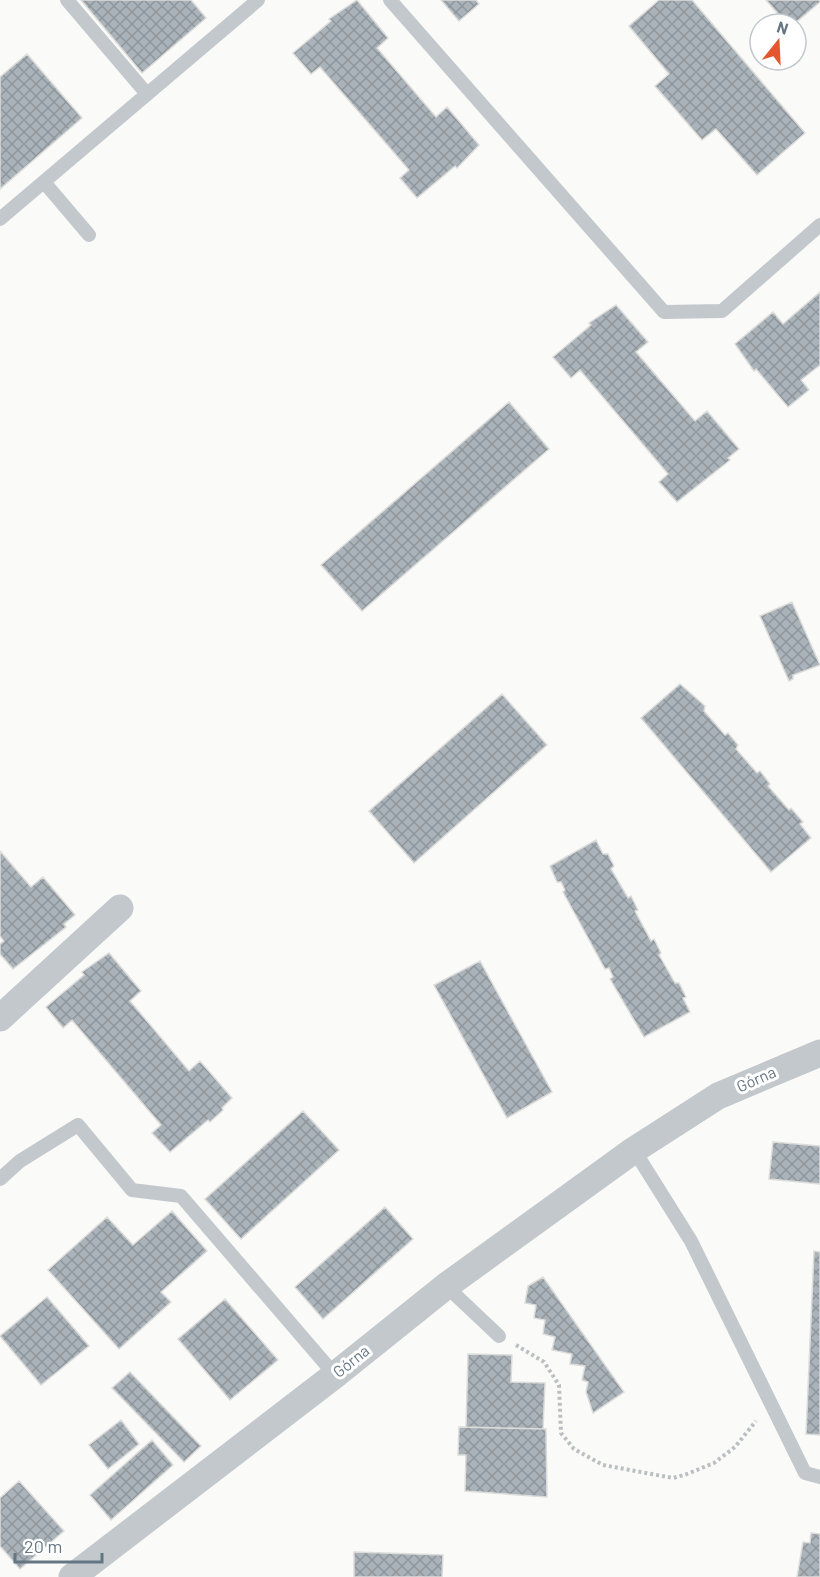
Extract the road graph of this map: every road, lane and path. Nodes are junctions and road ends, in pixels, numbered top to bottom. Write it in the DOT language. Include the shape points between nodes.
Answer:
graph roads {
  1 [pos="67,0"];
  2 [pos="258,0"];
  3 [pos="390,0"];
  4 [pos="147,94"];
  5 [pos="44,182"];
  6 [pos="0,219"];
  7 [pos="820,225"];
  8 [pos="89,235"];
  9 [pos="120,908"];
  10 [pos="0,1018"];
  11 [pos="820,1053"];
  12 [pos="634,1150"];
  13 [pos="0,1179"];
  14 [pos="446,1286"];
  15 [pos="499,1336"];
  16 [pos="335,1375"];
  17 [pos="771,1401"];
  18 [pos="820,1477"];
  19 [pos="72,1577"];
  1 -- 4 [label="lane"];
  2 -- 4 [label="lane"];
  3 -- 7 [label="lane" via="664,312 722,311"];
  4 -- 5 [label="lane"];
  5 -- 6 [label="lane"];
  5 -- 8 [label="lane"];
  9 -- 10 [label="street"];
  11 -- 12 [label="street, Górna" via="718,1096"];
  12 -- 14 [label="street, Górna"];
  12 -- 17 [label="lane" via="691,1241"];
  13 -- 16 [label="lane" via="20,1161 78,1125 132,1190 181,1196"];
  14 -- 15 [label="lane"];
  14 -- 16 [label="street, Górna"];
  15 -- 17 [label="path" via="544,1362 559,1385 561,1433 574,1449 603,1465 673,1478 687,1474 714,1463 735,1447"];
  16 -- 19 [label="street, Górna"];
  17 -- 18 [label="lane" via="805,1473"];
}
